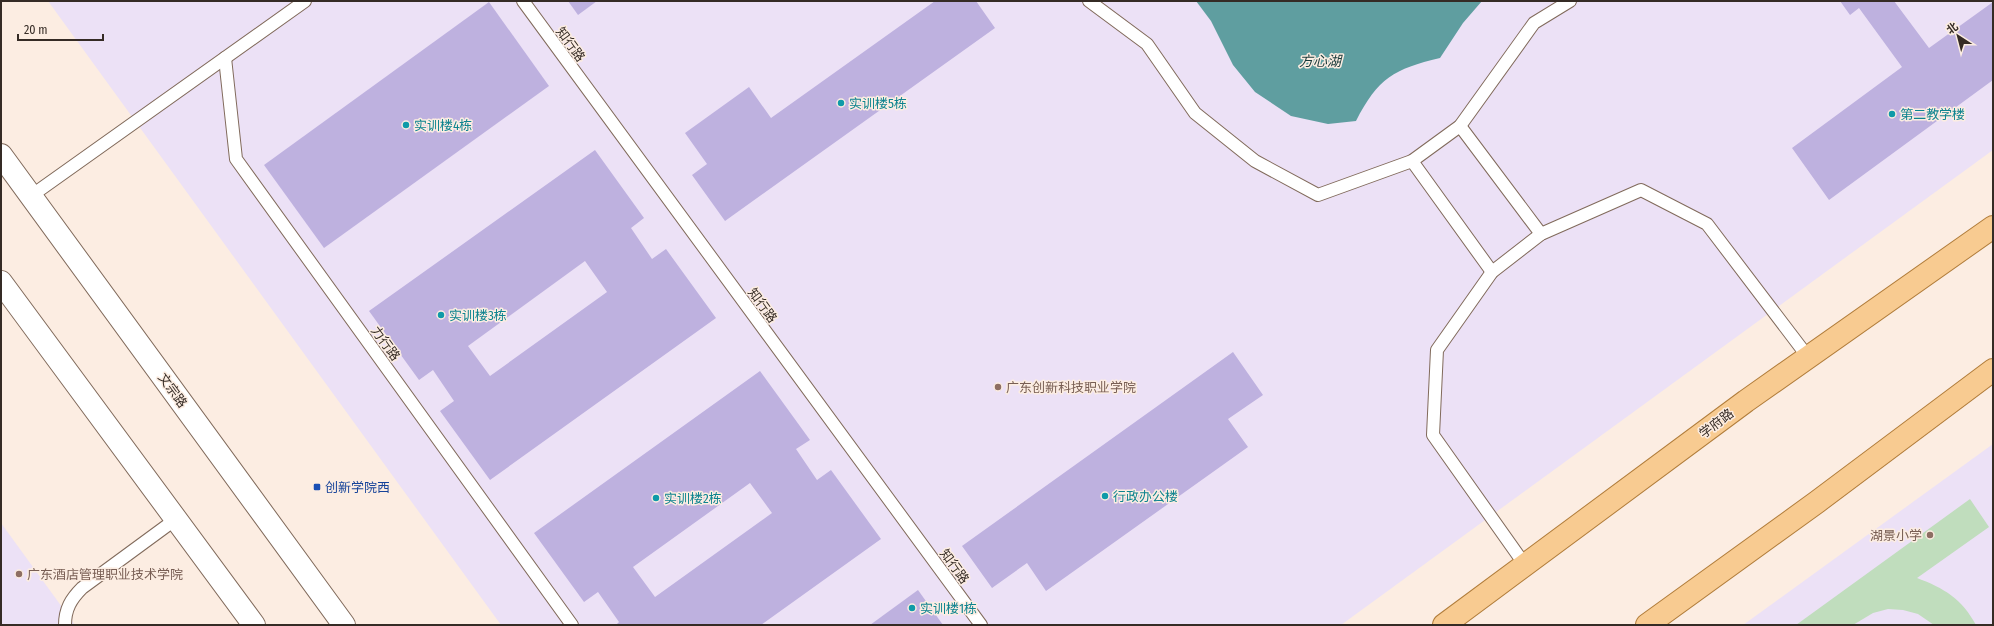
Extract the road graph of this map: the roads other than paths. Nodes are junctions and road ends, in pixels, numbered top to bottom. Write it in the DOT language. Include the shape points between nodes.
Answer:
graph roads {
  1 [pos="305,1"];
  2 [pos="522,1"];
  3 [pos="1089,1"];
  4 [pos="1570,1"];
  5 [pos="225,58"];
  6 [pos="1460,126"];
  7 [pos="1,155"];
  8 [pos="1412,161"];
  9 [pos="31,196"];
  10 [pos="1993,227"];
  11 [pos="1541,234"];
  12 [pos="1492,272"];
  13 [pos="1,282"];
  14 [pos="1808,357"];
  15 [pos="1993,370"];
  16 [pos="176,519"];
  17 [pos="1525,565"];
  18 [pos="65,625"];
  19 [pos="254,625"];
  20 [pos="344,625"];
  21 [pos="572,625"];
  22 [pos="981,625"];
  23 [pos="1444,625"];
  24 [pos="1647,625"];
  1 -- 5 [label="lane"];
  2 -- 22 [label="lane, 知行路"];
  3 -- 8 [label="lane" via="1148,44 1195,113 1255,161 1318,195"];
  4 -- 6 [label="lane" via="1534,23"];
  5 -- 9 [label="lane"];
  5 -- 21 [label="lane, 力行路" via="236,159"];
  6 -- 8 [label="lane"];
  6 -- 11 [label="lane"];
  7 -- 9 [label="street, 文宗路"];
  8 -- 12 [label="lane"];
  9 -- 20 [label="street, 文宗路"];
  10 -- 14 [label="main road, 学府路"];
  11 -- 12 [label="lane"];
  11 -- 14 [label="lane" via="1642,190 1707,224"];
  12 -- 17 [label="lane" via="1437,350 1433,435"];
  13 -- 16 [label="street"];
  14 -- 17 [label="main road, 学府路"];
  15 -- 24 [label="main road"];
  16 -- 18 [label="lane" via="82,588 71,600 65,616"];
  16 -- 19 [label="street"];
  17 -- 23 [label="main road, 学府路"];
}
